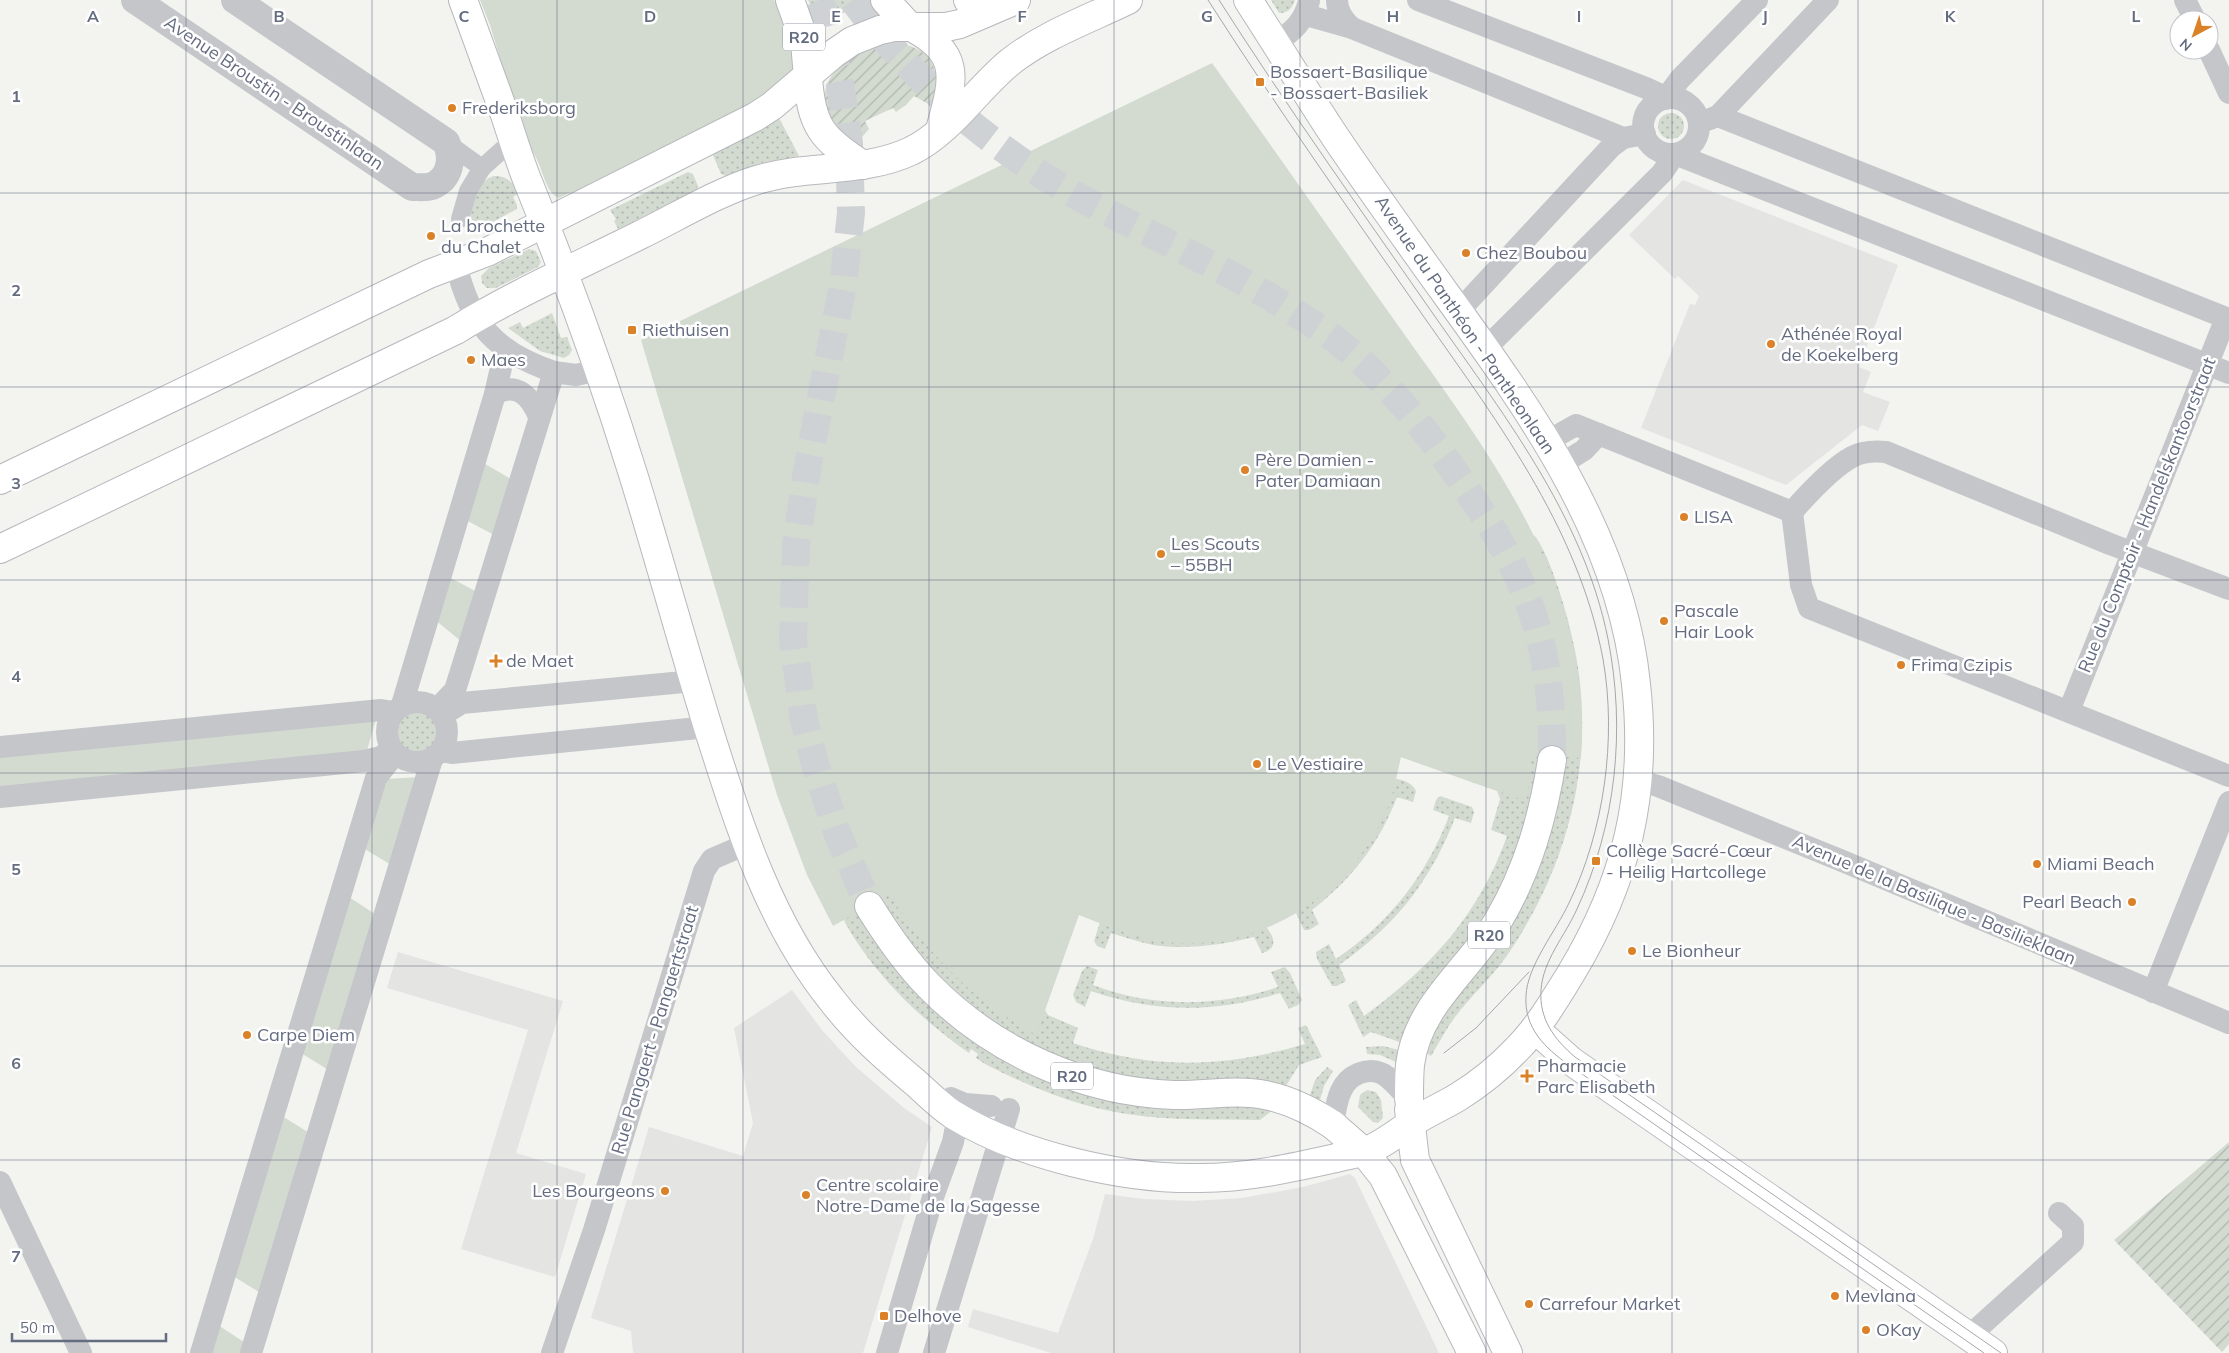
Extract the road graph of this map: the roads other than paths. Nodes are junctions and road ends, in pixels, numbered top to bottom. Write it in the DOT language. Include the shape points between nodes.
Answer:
graph roads {
  1 [pos="135,0"];
  2 [pos="235,0"];
  3 [pos="463,0"];
  4 [pos="790,0"];
  5 [pos="885,0"];
  6 [pos="1016,0"];
  7 [pos="1128,0"];
  8 [pos="1248,0"];
  9 [pos="1337,0"];
  10 [pos="1418,0"];
  11 [pos="1757,0"];
  12 [pos="1828,0"];
  13 [pos="1308,7"];
  14 [pos="909,26"];
  15 [pos="1352,28"];
  16 [pos="1276,43"];
  17 [pos="2214,60"];
  18 [pos="808,77"];
  19 [pos="2229,93"];
  20 [pos="1665,99"];
  21 [pos="1708,119"];
  22 [pos="940,130"];
  23 [pos="1645,134"];
  24 [pos="1623,138"];
  25 [pos="446,142"];
  26 [pos="514,143"];
  27 [pos="1675,154"];
  28 [pos="864,165"];
  29 [pos="482,168"];
  30 [pos="460,219"];
  31 [pos="546,223"];
  32 [pos="456,264"];
  33 [pos="564,273"];
  34 [pos="1458,312"];
  35 [pos="476,317"];
  36 [pos="2228,319"];
  37 [pos="1485,349"];
  38 [pos="505,350"];
  39 [pos="2206,364"];
  40 [pos="599,370"];
  41 [pos="554,372"];
  42 [pos="2229,373"];
  43 [pos="495,394"];
  44 [pos="539,417"];
  45 [pos="1599,434"];
  46 [pos="1546,442"];
  47 [pos="1560,465"];
  48 [pos="0,480"];
  49 [pos="1792,512"];
  50 [pos="0,548"];
  51 [pos="2132,552"];
  52 [pos="2229,589"];
  53 [pos="694,681"];
  54 [pos="398,709"];
  55 [pos="2069,711"];
  56 [pos="440,712"];
  57 [pos="708,727"];
  58 [pos="0,747"];
  59 [pos="393,751"];
  60 [pos="436,755"];
  61 [pos="1552,760"];
  62 [pos="2229,776"];
  63 [pos="1637,780"];
  64 [pos="0,797"];
  65 [pos="2229,802"];
  66 [pos="747,844"];
  67 [pos="869,906"];
  68 [pos="2154,992"];
  69 [pos="2229,1023"];
  70 [pos="1535,1029"];
  71 [pos="961,1111"];
  72 [pos="1409,1112"];
  73 [pos="1334,1125"];
  74 [pos="1001,1140"];
  75 [pos="1364,1152"];
  76 [pos="0,1182"];
  77 [pos="2060,1213"];
  78 [pos="1971,1338"];
  79 [pos="81,1353"];
  80 [pos="201,1353"];
  81 [pos="251,1353"];
  82 [pos="552,1353"];
  83 [pos="887,1353"];
  84 [pos="934,1353"];
  85 [pos="1472,1353"];
  86 [pos="1508,1353"];
  87 [pos="1993,1353"];
  1 -- 25 [label="street, Avenue Broustin - Broustinlaan" via="412,187 434,186 446,175 451,156"];
  2 -- 25 [label="street"];
  3 -- 26 [label="main road"];
  4 -- 18 [label="main road, R20" via="805,42"];
  5 -- 14 [label="main road"];
  6 -- 14 [label="main road" via="960,24"];
  7 -- 22 [label="main road" via="1027,50 996,74"];
  8 -- 16 [label="main road, Avenue du Panthéon - Pantheonlaan"];
  9 -- 15 [label="street" via="1340,15"];
  10 -- 20 [label="street" via="1646,88"];
  11 -- 20 [label="street" via="1680,79"];
  12 -- 21 [label="street"];
  13 -- 15 [label="street"];
  13 -- 16 [label="street" via="1295,30"];
  14 -- 18 [label="main road" via="880,30 852,41"];
  14 -- 22 [label="main road" via="929,37 949,65 952,87"];
  15 -- 24 [label="street"];
  16 -- 34 [label="main road, Avenue du Panthéon - Pantheonlaan" via="1333,133"];
  17 -- 19 [label="street"];
  18 -- 28 [label="main road" via="815,121 831,142"];
  18 -- 31 [label="main road" via="755,118"];
  20 -- 21 [label="street" via="1685,102"];
  20 -- 23 [label="street" via="1647,112"];
  21 -- 27 [label="street" via="1694,143"];
  21 -- 36 [label="street"];
  22 -- 28 [label="main road" via="912,150"];
  23 -- 24 [label="street"];
  23 -- 27 [label="street" via="1656,150"];
  24 -- 34 [label="street" via="1611,147"];
  25 -- 29 [label="street"];
  26 -- 29 [label="street"];
  26 -- 31 [label="main road"];
  27 -- 37 [label="street" via="1662,173"];
  27 -- 39 [label="street"];
  28 -- 33 [label="main road" via="755,180"];
  29 -- 30 [label="street" via="468,192"];
  31 -- 32 [label="main road"];
  31 -- 33 [label="main road"];
  32 -- 35 [label="street" via="463,291"];
  32 -- 48 [label="main road" via="428,274"];
  33 -- 35 [label="main road"];
  33 -- 40 [label="main road"];
  34 -- 37 [label="main road, Avenue du Panthéon - Pantheonlaan"];
  35 -- 38 [label="street"];
  35 -- 50 [label="main road" via="456,330"];
  36 -- 39 [label="street, Rue du Comptoir - Handelskantoorstraat"];
  37 -- 46 [label="main road, Avenue du Panthéon - Pantheonlaan"];
  38 -- 41 [label="street"];
  38 -- 43 [label="street"];
  39 -- 42 [label="street"];
  39 -- 51 [label="street, Rue du Comptoir - Handelskantoorstraat"];
  40 -- 41 [label="street" via="576,375"];
  40 -- 53 [label="main road"];
  41 -- 44 [label="street"];
  43 -- 44 [label="street" via="505,388 519,392 534,406"];
  43 -- 54 [label="street"];
  44 -- 56 [label="street" via="455,690"];
  45 -- 46 [label="street" via="1576,425"];
  45 -- 47 [label="street" via="1584,450"];
  45 -- 49 [label="street"];
  46 -- 47 [label="main road, Avenue du Panthéon - Pantheonlaan"];
  47 -- 63 [label="main road, Avenue du Panthéon - Pantheonlaan" via="1583,507 1622,606 1636,684 1639,723"];
  49 -- 51 [label="street" via="1852,457 1869,451 1886,452"];
  49 -- 55 [label="street" via="1801,585 1809,608"];
  51 -- 52 [label="street"];
  51 -- 55 [label="street, Rue du Comptoir - Handelskantoorstraat"];
  53 -- 56 [label="street" via="462,703"];
  53 -- 57 [label="main road"];
  54 -- 56 [label="street" via="414,702 426,703"];
  54 -- 58 [label="street"];
  54 -- 59 [label="street" via="387,724 386,737"];
  55 -- 62 [label="street"];
  56 -- 60 [label="street" via="447,727 446,740"];
  57 -- 60 [label="street"];
  57 -- 66 [label="main road"];
  59 -- 60 [label="street" via="412,762"];
  59 -- 64 [label="street" via="364,761"];
  59 -- 80 [label="street" via="376,778"];
  60 -- 81 [label="street"];
  61 -- 72 [label="main road, R20" via="1539,828 1514,892 1498,922 1423,1023 1410,1064"];
  63 -- 68 [label="street, Avenue de la Basilique - Basilieklaan" via="1830,856"];
  63 -- 70 [label="main road, Avenue du Panthéon - Pantheonlaan" via="1627,849 1608,903 1579,960"];
  65 -- 68 [label="street"];
  66 -- 71 [label="main road" via="789,936 833,1002 867,1040 938,1104"];
  66 -- 82 [label="street, Rue Pangaert - Pangaertstraat" via="712,859 704,871 594,1230"];
  67 -- 73 [label="main road, R20" via="908,962 955,1010 1004,1044 1042,1064 1073,1076 1139,1092 1264,1095 1294,1104"];
  68 -- 69 [label="street, Avenue de la Basilique - Basilieklaan"];
  70 -- 72 [label="main road, Avenue du Panthéon - Pantheonlaan" via="1467,1092"];
  70 -- 78 [label="main road" via="1571,1061"];
  71 -- 74 [label="main road"];
  71 -- 74 [label="street" via="1000,1108"];
  71 -- 83 [label="street" via="932,1196"];
  72 -- 73 [label="street" via="1384,1075 1358,1073 1340,1092"];
  72 -- 75 [label="main road" via="1385,1142"];
  72 -- 86 [label="main road, R20" via="1415,1160"];
  73 -- 75 [label="main road, R20"];
  74 -- 75 [label="main road" via="1052,1156 1118,1170 1200,1178 1276,1171"];
  74 -- 84 [label="street"];
  75 -- 85 [label="main road, R20" via="1383,1176"];
  76 -- 79 [label="street"];
  77 -- 78 [label="street" via="2073,1226 2073,1242"];
  78 -- 87 [label="main road"];
}
